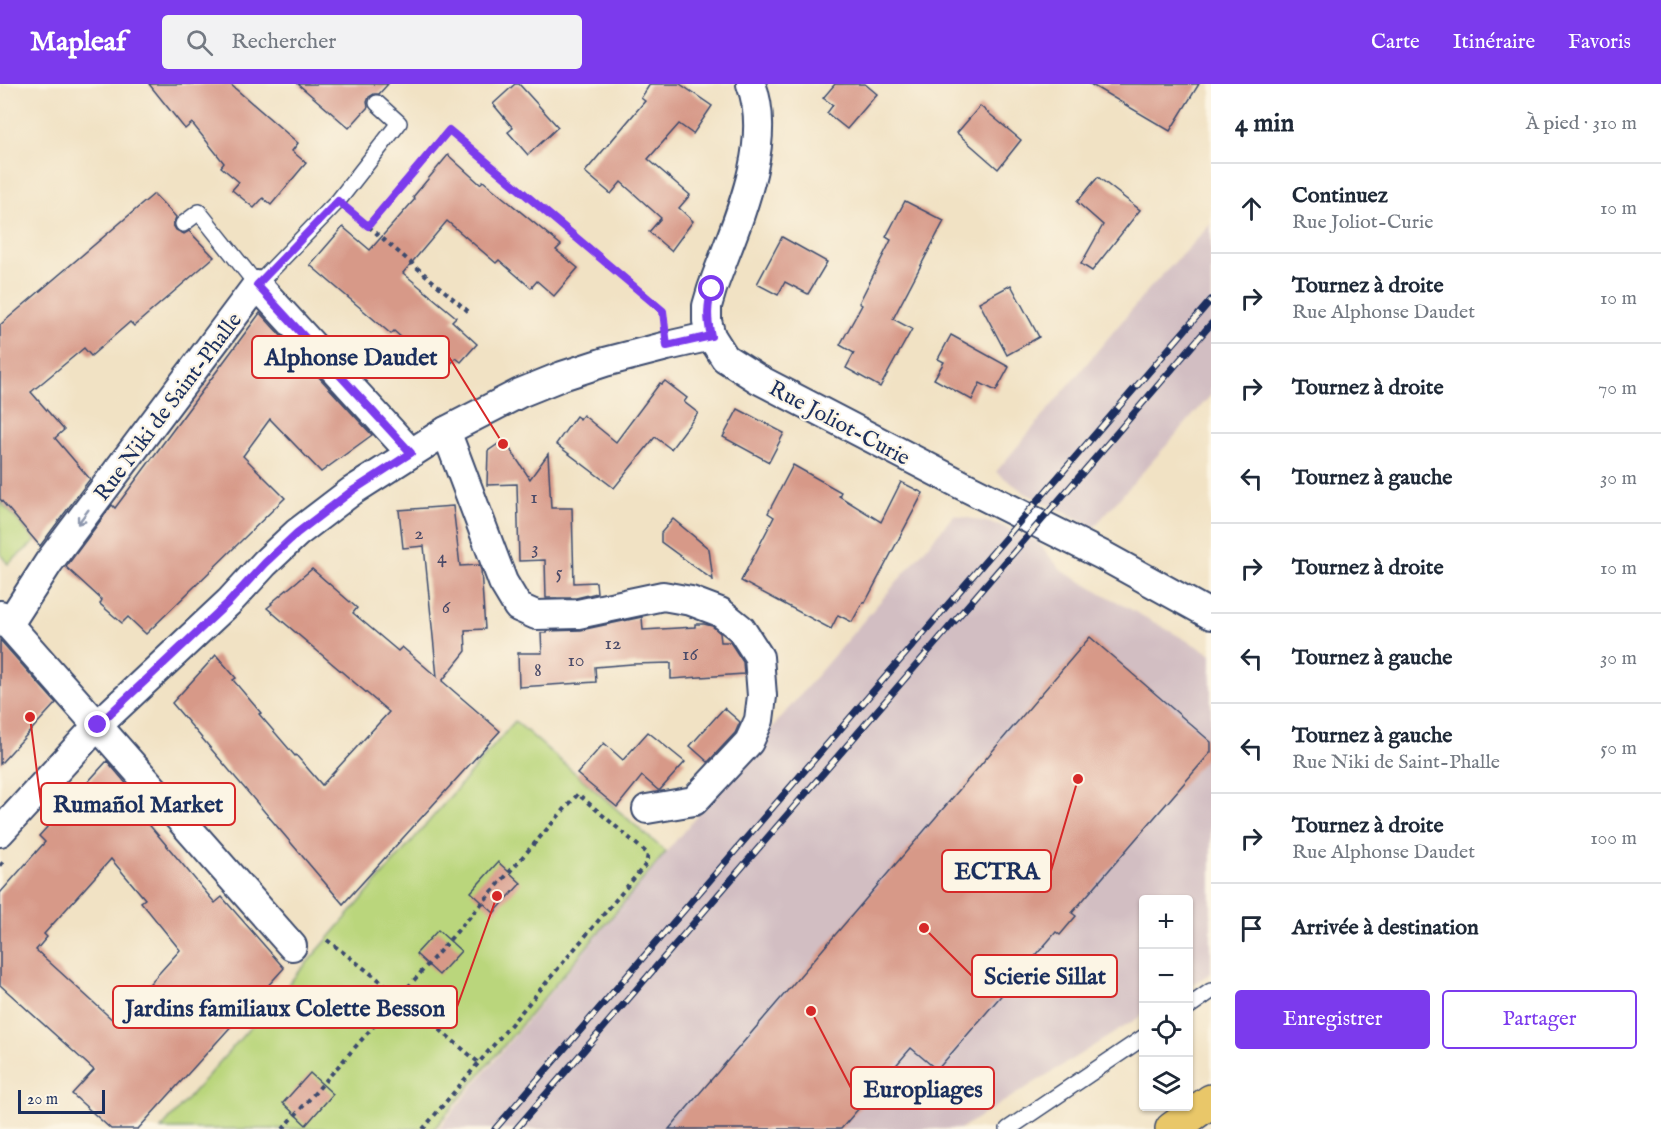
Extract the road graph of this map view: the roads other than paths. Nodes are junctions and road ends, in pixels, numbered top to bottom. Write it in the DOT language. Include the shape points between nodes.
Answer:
graph roads {
  1 [pos="751,84"];
  2 [pos="377,103"];
  3 [pos="183,224"];
  4 [pos="257,285"];
  5 [pos="711,336"];
  6 [pos="446,431"];
  7 [pos="411,453"];
  8 [pos="1211,615"];
  9 [pos="4,620"];
  10 [pos="98,725"];
  11 [pos="647,809"];
  12 [pos="0,832"];
  13 [pos="292,946"];
  14 [pos="1211,991"];
  15 [pos="1193,1003"];
  16 [pos="1139,1040"];
  17 [pos="1211,1101"];
  18 [pos="1008,1129"];
  19 [pos="1172,1129"];
  1 -- 5 [label="street, Rue Joliot-Curie" via="759,136 754,167 707,306"];
  2 -- 4 [label="lane" via="399,123 338,201"];
  3 -- 4 [label="lane" via="199,212"];
  4 -- 7 [label="street, Rue Niki de Saint-Phalle"];
  4 -- 9 [label="street, Rue Niki de Saint-Phalle, one-way"];
  5 -- 6 [label="street" via="665,332 605,362 520,393"];
  5 -- 8 [label="street, Rue Joliot-Curie" via="725,358 758,379"];
  6 -- 7 [label="street"];
  6 -- 11 [label="street" via="503,582 518,607 536,615 568,614 663,596 691,601 720,612 741,629 759,657 762,696 759,720 749,742 694,801"];
  7 -- 10 [label="street" via="297,533"];
  9 -- 10 [label="street"];
  10 -- 12 [label="street"];
  10 -- 13 [label="street"];
  14 -- 15 [label="lane"];
  16 -- 18 [label="lane"];
  17 -- 19 [label="highway"];
}
